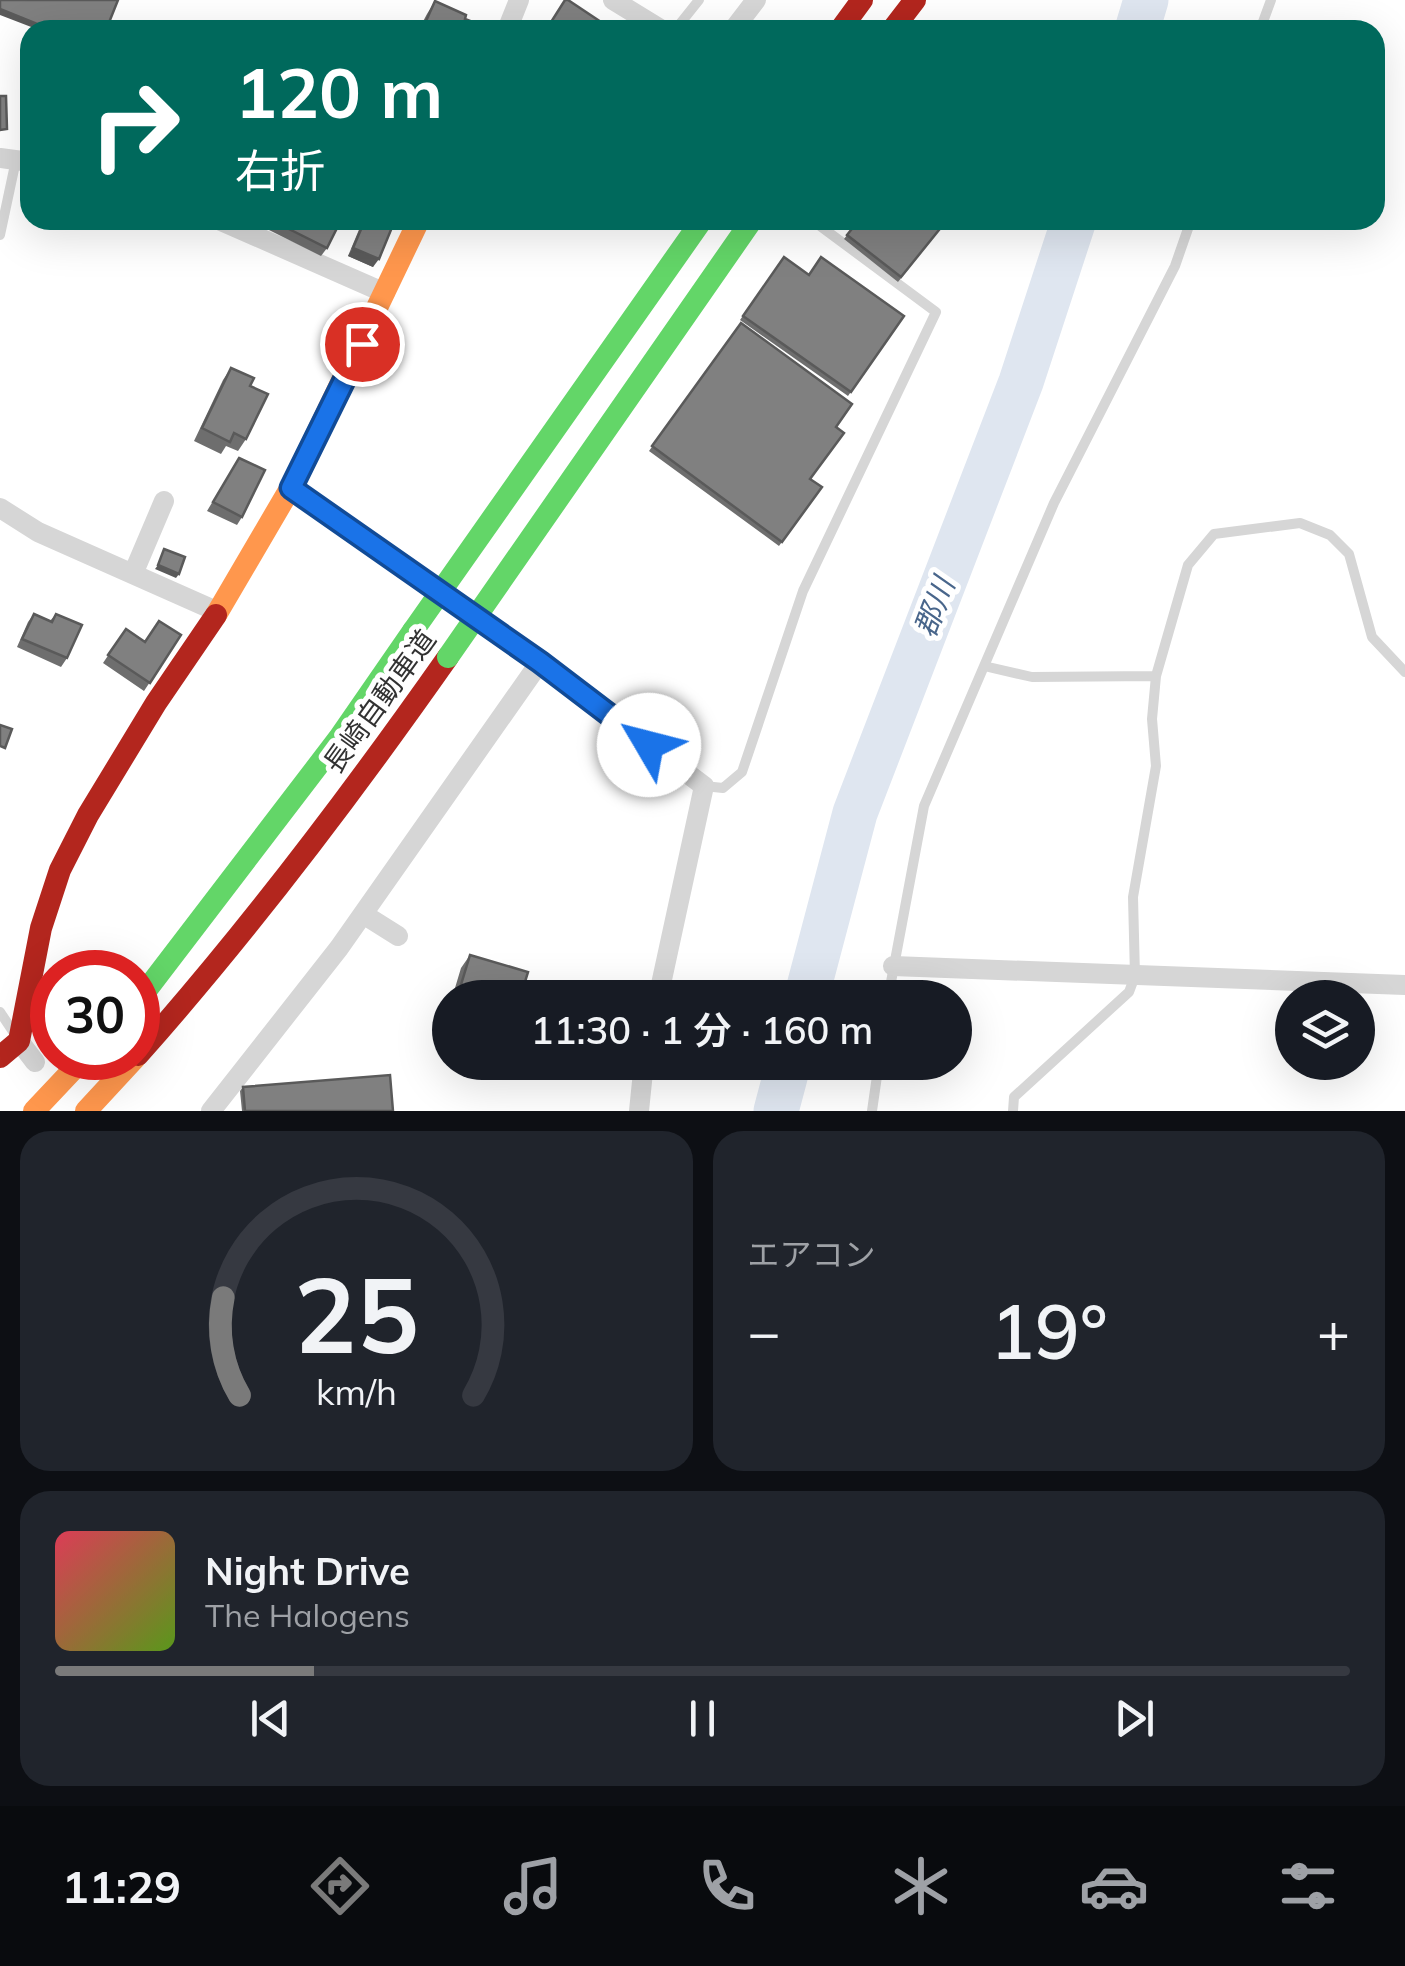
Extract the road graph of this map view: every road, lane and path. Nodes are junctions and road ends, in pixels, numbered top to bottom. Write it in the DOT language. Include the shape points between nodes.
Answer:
graph roads {
  1 [pos="613,0"];
  2 [pos="699,0"];
  3 [pos="756,0"];
  4 [pos="915,0"];
  5 [pos="646,20"];
  6 [pos="684,20"];
  7 [pos="741,20"];
  8 [pos="900,20"];
  9 [pos="15,160"];
  10 [pos="242,230"];
  11 [pos="414,230"];
  12 [pos="695,230"];
  13 [pos="745,230"];
  14 [pos="825,230"];
  15 [pos="1188,230"];
  16 [pos="0,235"];
  17 [pos="385,293"];
  18 [pos="291,488"];
  19 [pos="164,501"];
  20 [pos="0,508"];
  21 [pos="133,574"];
  22 [pos="216,611"];
  23 [pos="540,662"];
  24 [pos="984,666"];
  25 [pos="1405,672"];
  26 [pos="1156,676"];
  27 [pos="704,786"];
  28 [pos="363,914"];
  29 [pos="398,936"];
  30 [pos="893,966"];
  31 [pos="160,975"];
  32 [pos="1135,976"];
  33 [pos="662,980"];
  34 [pos="891,980"];
  35 [pos="1405,984"];
  36 [pos="0,1012"];
  37 [pos="160,1030"];
  38 [pos="19,1041"];
  39 [pos="30,1055"];
  40 [pos="0,1057"];
  41 [pos="63,1080"];
  42 [pos="114,1080"];
  43 [pos="643,1080"];
  44 [pos="876,1080"];
  45 [pos="34,1111"];
  46 [pos="86,1111"];
  47 [pos="211,1111"];
  48 [pos="640,1111"];
  49 [pos="872,1111"];
  50 [pos="1013,1111"];
  1 -- 5 [label="street"];
  2 -- 6 [label="lane"];
  3 -- 7 [label="street"];
  4 -- 8 [label="main road"];
  9 -- 16 [label="lane"];
  10 -- 17 [label="street"];
  11 -- 17 [label="main road"];
  12 -- 31 [label="main road, 長崎自動車道, bridge" via="339,738"];
  13 -- 37 [label="main road, 長崎自動車道, bridge" via="376,760"];
  14 -- 27 [label="lane" via="936,312 803,591 742,772 723,788"];
  15 -- 24 [label="lane" via="1054,502"];
  17 -- 18 [label="main road"];
  18 -- 22 [label="main road"];
  18 -- 23 [label="street"];
  19 -- 21 [label="street"];
  20 -- 21 [label="street"];
  21 -- 22 [label="street"];
  22 -- 38 [label="main road" via="60,870"];
  23 -- 27 [label="street"];
  23 -- 28 [label="street"];
  24 -- 26 [label="lane" via="1032,677"];
  24 -- 30 [label="lane" via="924,806"];
  25 -- 26 [label="lane" via="1372,637 1350,554 1330,535 1300,523 1214,534 1188,565"];
  26 -- 32 [label="lane" via="1156,766 1133,897"];
  27 -- 33 [label="street"];
  28 -- 29 [label="street"];
  28 -- 47 [label="street"];
  30 -- 32 [label="street"];
  30 -- 34 [label="lane"];
  32 -- 35 [label="street"];
  32 -- 50 [label="lane" via="1130,992 1014,1097"];
  36 -- 38 [label="lane"];
  38 -- 39 [label="street"];
  38 -- 40 [label="main road"];
  41 -- 45 [label="main road"];
  42 -- 46 [label="main road, 長崎自動車道"];
  43 -- 48 [label="street"];
  44 -- 49 [label="lane"];
}
